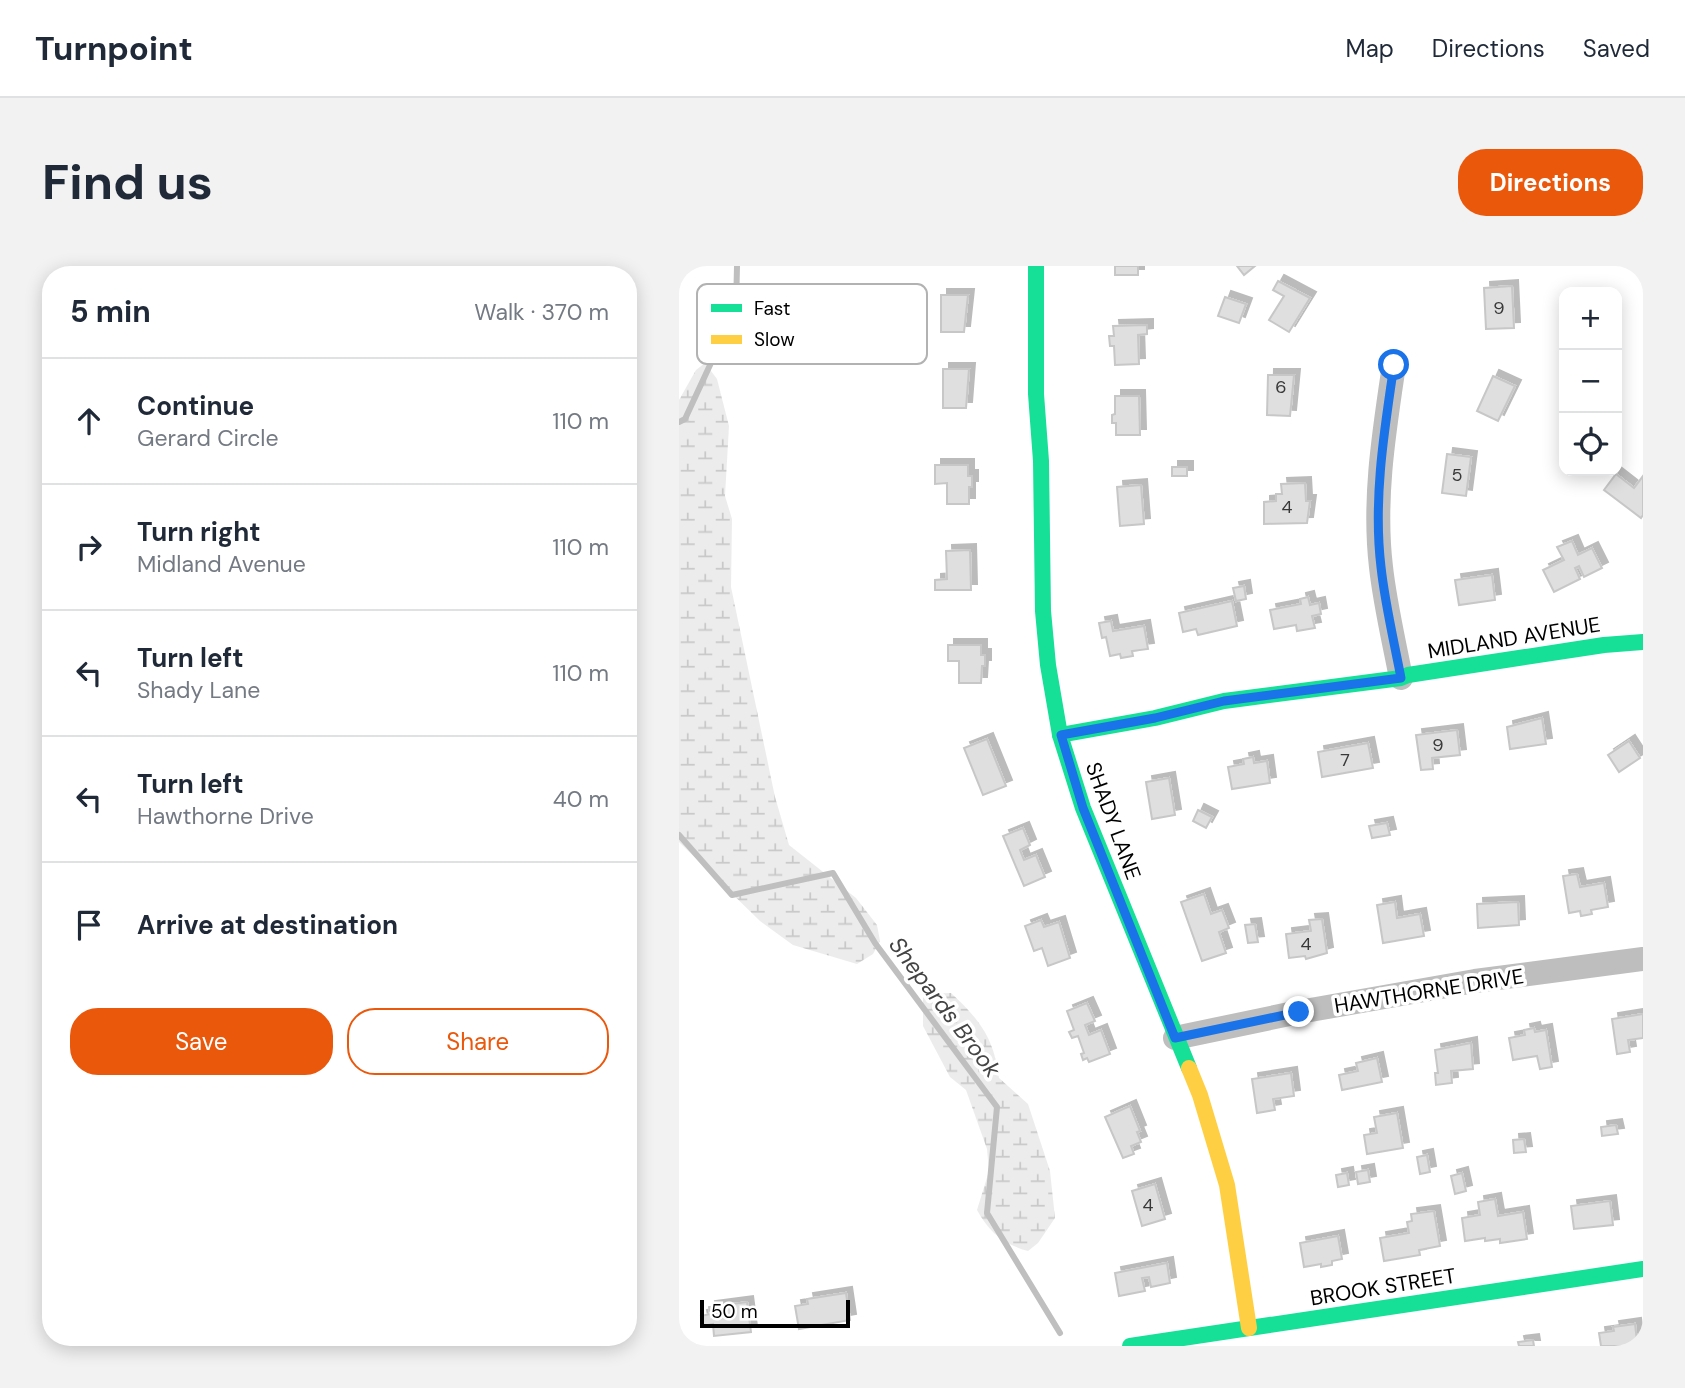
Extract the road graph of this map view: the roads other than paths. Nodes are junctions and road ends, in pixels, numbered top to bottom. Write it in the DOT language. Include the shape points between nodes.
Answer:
graph roads {
  1 [pos="1036,266"];
  2 [pos="1394,365"];
  3 [pos="1643,642"];
  4 [pos="1401,678"];
  5 [pos="1061,735"];
  6 [pos="1643,959"];
  7 [pos="1175,1038"];
  8 [pos="1643,1269"];
  9 [pos="1249,1328"];
  10 [pos="1130,1346"];
  1 -- 5 [label="street, SHADY LANE" via="1043,611"];
  2 -- 4 [label="street" via="1381,454 1378,524 1381,568"];
  3 -- 4 [label="street, MIDLAND AVENUE"];
  4 -- 5 [label="street, MIDLAND AVENUE" via="1224,701"];
  5 -- 7 [label="street, SHADY LANE" via="1083,808"];
  6 -- 7 [label="street, HAWTHORNE DRIVE" via="1475,982"];
  7 -- 9 [label="street, SHADY LANE" via="1200,1095 1227,1185"];
  8 -- 9 [label="street, BROOK STREET"];
  9 -- 10 [label="street, BROOK STREET"];
}
